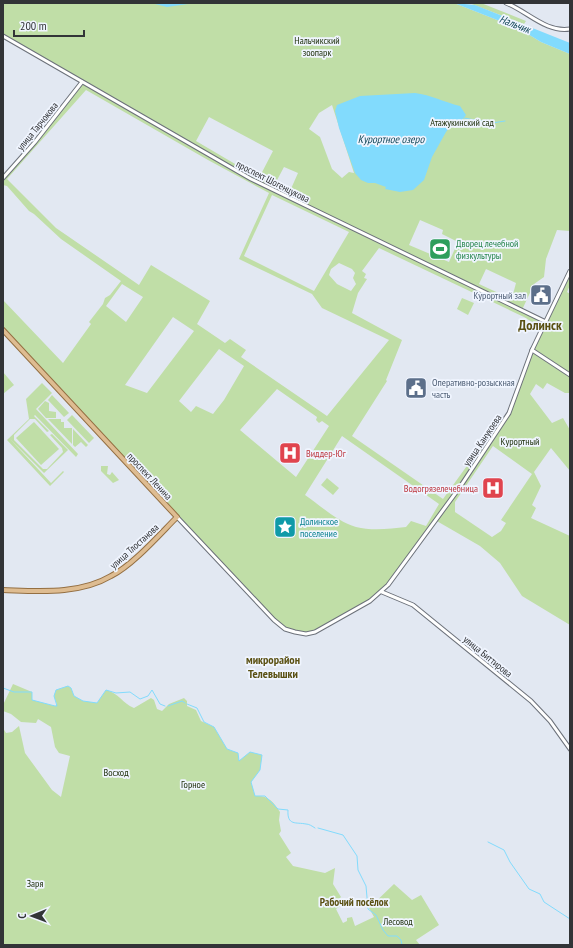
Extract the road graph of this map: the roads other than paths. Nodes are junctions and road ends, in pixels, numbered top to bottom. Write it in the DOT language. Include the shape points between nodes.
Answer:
graph roads {
  1 [pos="506,3"];
  2 [pos="570,29"];
  3 [pos="3,36"];
  4 [pos="82,82"];
  5 [pos="3,178"];
  6 [pos="570,271"];
  7 [pos="546,322"];
  8 [pos="3,330"];
  9 [pos="532,350"];
  10 [pos="570,375"];
  11 [pos="177,516"];
  12 [pos="3,590"];
  13 [pos="382,592"];
  14 [pos="289,630"];
  15 [pos="570,749"];
  1 -- 2 [label="street" via="548,26"];
  3 -- 4 [label="street, проспект Шогенцукова"];
  4 -- 5 [label="street, улица Тарчокова"];
  4 -- 7 [label="street, проспект Шогенцукова" via="251,179"];
  6 -- 7 [label="street, улица Канукоева"];
  7 -- 9 [label="street, улица Канукоева"];
  8 -- 11 [label="main road, проспект Ленина"];
  9 -- 10 [label="street"];
  9 -- 13 [label="street, улица Канукоева" via="516,399 507,417 460,488"];
  11 -- 12 [label="main road, улица Тлостанова" via="124,568 105,580 88,586 58,590"];
  11 -- 14 [label="street, проспект Ленина" via="274,620"];
  13 -- 14 [label="street, улица Канукоева" via="323,629 306,634"];
  13 -- 15 [label="street, улица Биттирова" via="412,605 525,696 547,717"];
}
